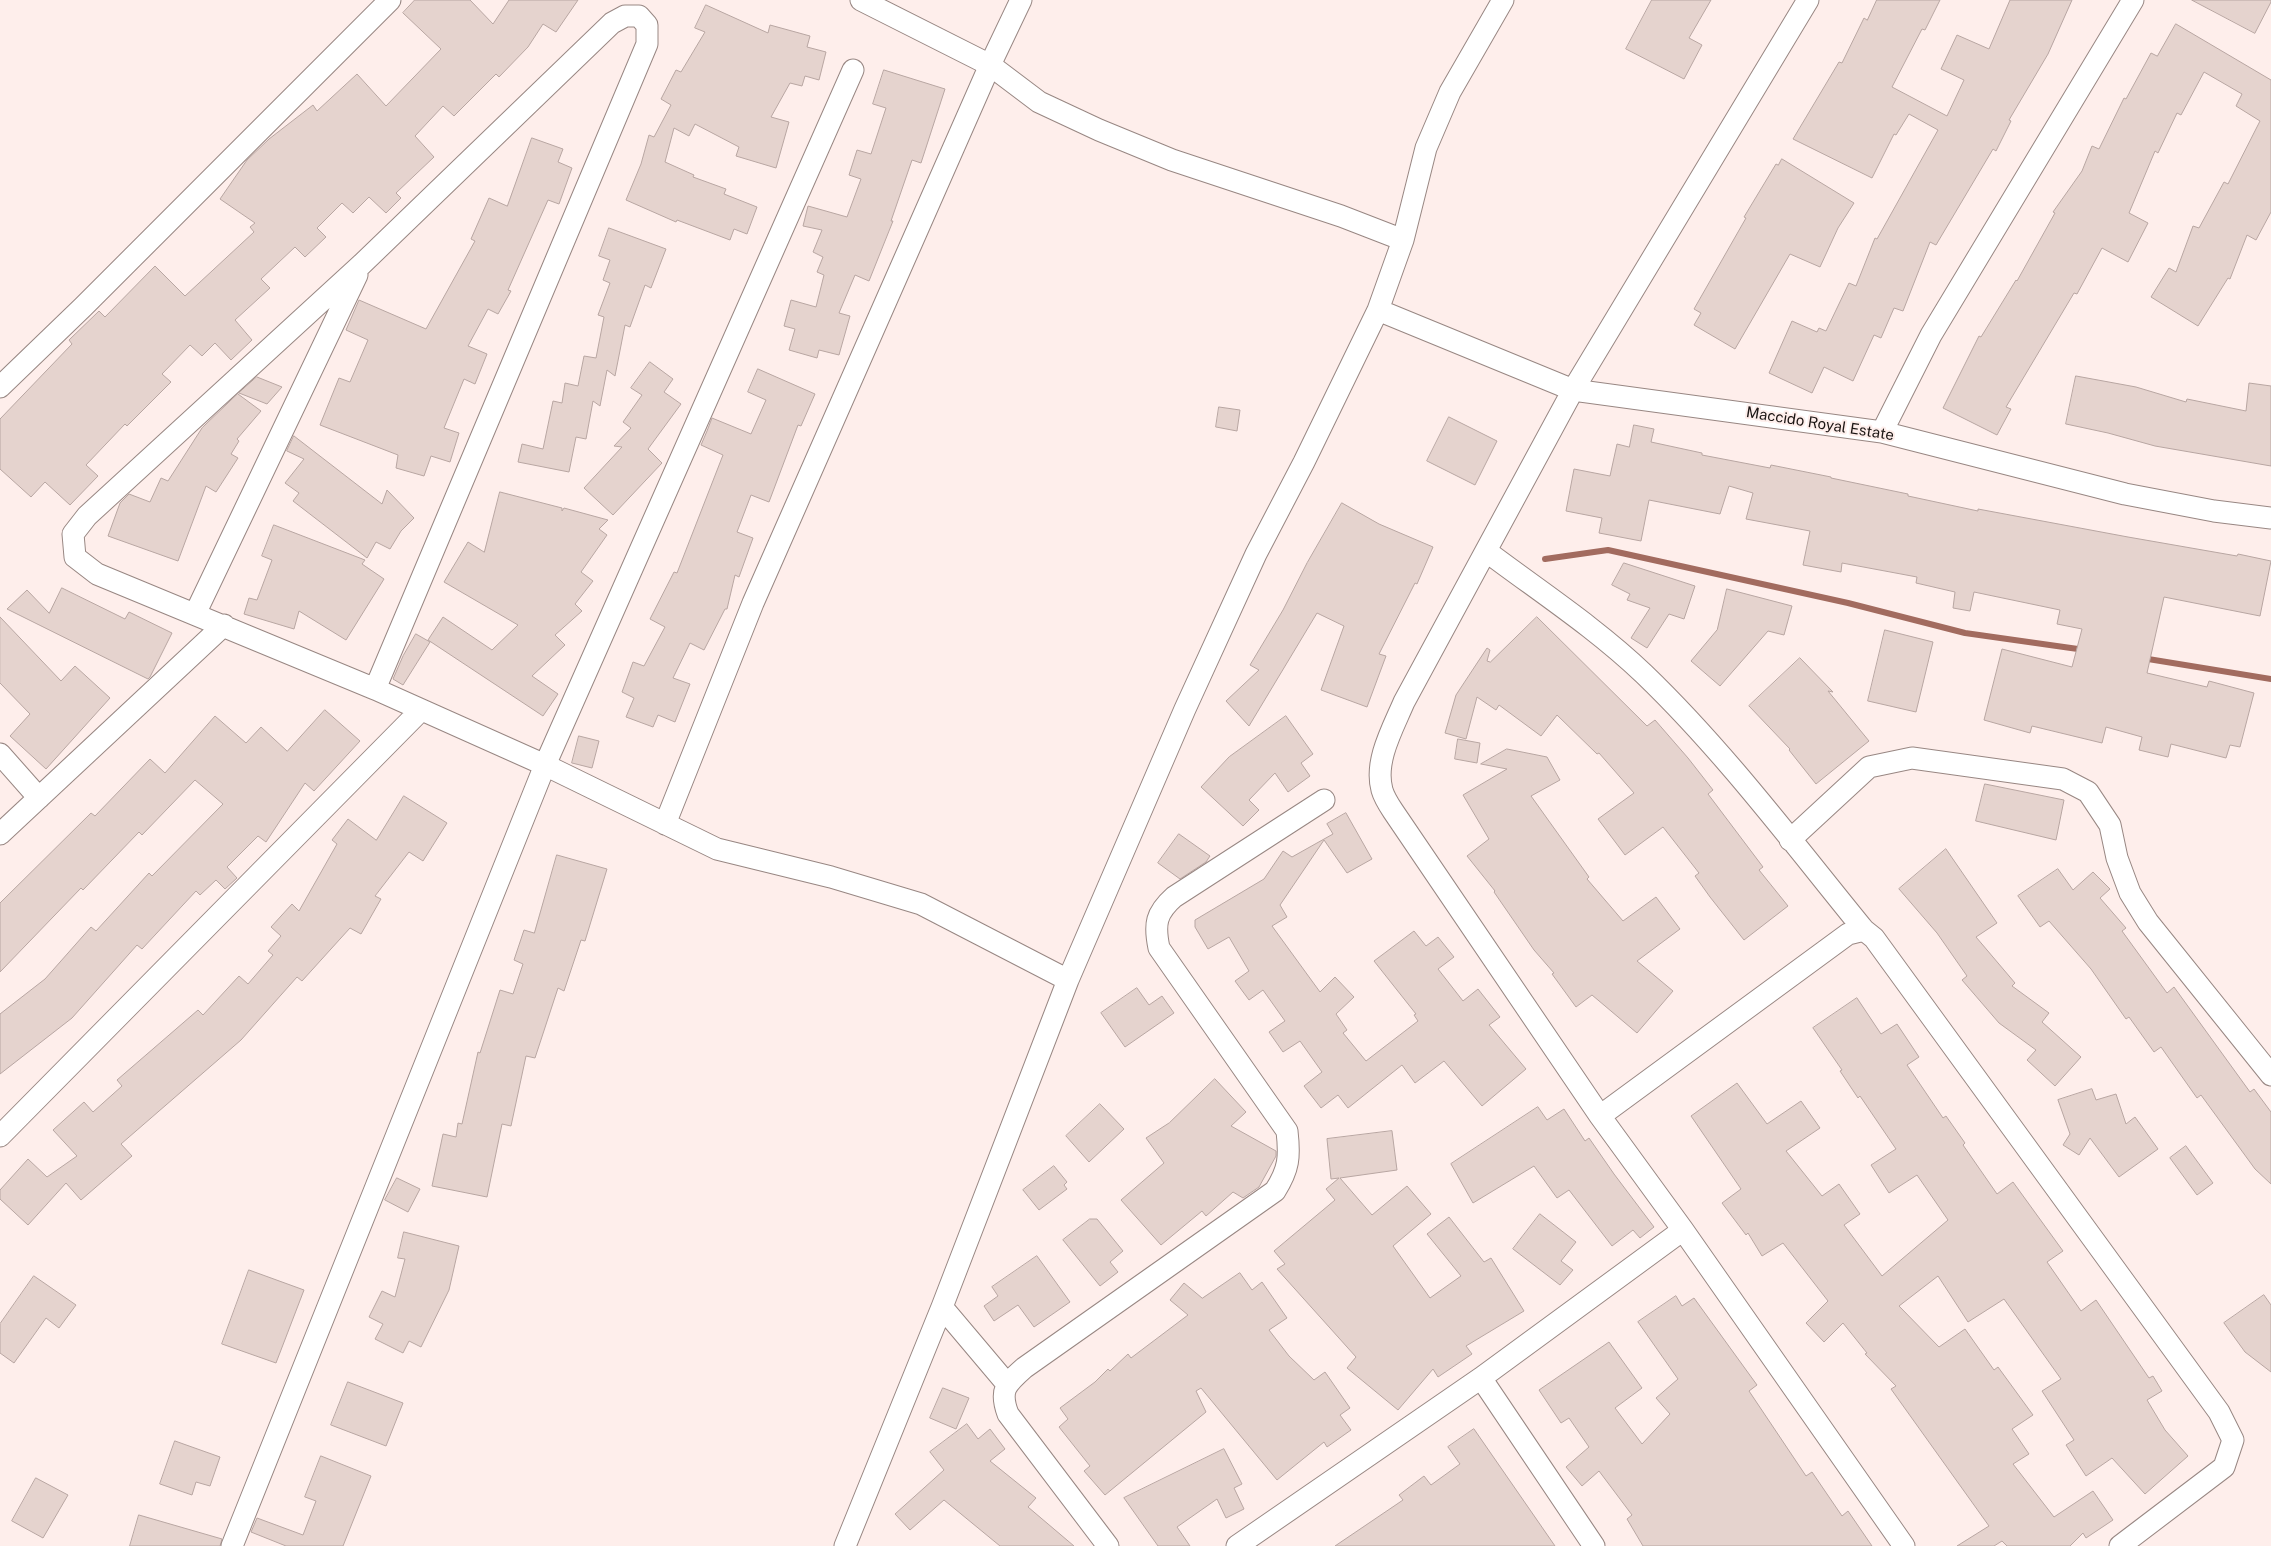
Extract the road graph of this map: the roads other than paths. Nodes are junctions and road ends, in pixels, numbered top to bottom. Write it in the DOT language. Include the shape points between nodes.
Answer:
graph roads {
  1 [pos="390,0"];
  2 [pos="861,0"];
  3 [pos="1021,0"];
  4 [pos="1503,0"];
  5 [pos="1808,0"];
  6 [pos="2133,0"];
  7 [pos="990,65"];
  8 [pos="853,70"];
  9 [pos="1403,240"];
  10 [pos="362,264"];
  11 [pos="1378,310"];
  12 [pos="0,387"];
  13 [pos="1573,390"];
  14 [pos="1882,432"];
  15 [pos="2271,518"];
  16 [pos="1486,551"];
  17 [pos="195,614"];
  18 [pos="224,625"];
  19 [pos="375,689"];
  20 [pos="421,710"];
  21 [pos="0,754"];
  22 [pos="545,765"];
  23 [pos="39,798"];
  24 [pos="1324,800"];
  25 [pos="665,824"];
  26 [pos="0,834"];
  27 [pos="1790,840"];
  28 [pos="1864,930"];
  29 [pos="1068,980"];
  30 [pos="2271,1075"];
  31 [pos="1600,1116"];
  32 [pos="0,1136"];
  33 [pos="1683,1230"];
  34 [pos="942,1308"];
  35 [pos="1481,1378"];
  36 [pos="1007,1384"];
  37 [pos="232,1546"];
  38 [pos="846,1546"];
  39 [pos="1108,1546"];
  40 [pos="1237,1546"];
  41 [pos="1593,1546"];
  42 [pos="1904,1546"];
  43 [pos="2120,1546"];
  1 -- 12 [label="street"];
  2 -- 7 [label="street"];
  3 -- 7 [label="street"];
  4 -- 9 [label="street" via="1450,92 1426,148"];
  5 -- 13 [label="street"];
  6 -- 14 [label="street" via="1931,334"];
  7 -- 9 [label="street" via="1039,102 1099,130 1172,160"];
  7 -- 25 [label="street" via="752,603"];
  8 -- 22 [label="street"];
  9 -- 11 [label="street"];
  10 -- 17 [label="street"];
  10 -- 17 [label="street" via="87,516 73,534 75,557 97,574"];
  10 -- 19 [label="street" via="612,23 625,16 639,16 647,25 647,44"];
  11 -- 13 [label="street, Maccido Royal Estate"];
  11 -- 29 [label="street" via="1252,562"];
  13 -- 14 [label="street, Maccido Royal Estate"];
  13 -- 16 [label="street"];
  14 -- 15 [label="street, Maccido Royal Estate" via="2125,494"];
  16 -- 27 [label="street" via="1588,627 1643,673 1704,736"];
  16 -- 31 [label="street" via="1404,702 1386,743 1381,767 1382,790 1398,820"];
  17 -- 18 [label="street"];
  18 -- 19 [label="street"];
  18 -- 23 [label="street"];
  19 -- 20 [label="street"];
  20 -- 22 [label="street"];
  20 -- 32 [label="street"];
  21 -- 23 [label="street"];
  22 -- 25 [label="street"];
  22 -- 37 [label="street"];
  23 -- 26 [label="street"];
  24 -- 36 [label="street" via="1174,897 1162,909 1158,923 1159,948 1288,1131 1290,1153 1286,1174 1275,1191 1024,1368"];
  25 -- 29 [label="street" via="717,849 831,877 921,904"];
  27 -- 28 [label="street"];
  27 -- 30 [label="street" via="1869,767 1912,758 2062,779 2088,792 2110,825 2117,858 2130,893 2148,922"];
  28 -- 31 [label="street" via="1848,934"];
  28 -- 43 [label="street" via="1874,938 2213,1404 2233,1440 2224,1467"];
  29 -- 34 [label="street"];
  31 -- 33 [label="street"];
  33 -- 35 [label="street"];
  33 -- 42 [label="street"];
  34 -- 36 [label="street"];
  34 -- 38 [label="street"];
  35 -- 40 [label="street"];
  35 -- 41 [label="street"];
  36 -- 39 [label="street" via="1003,1400 1008,1414"];
}
